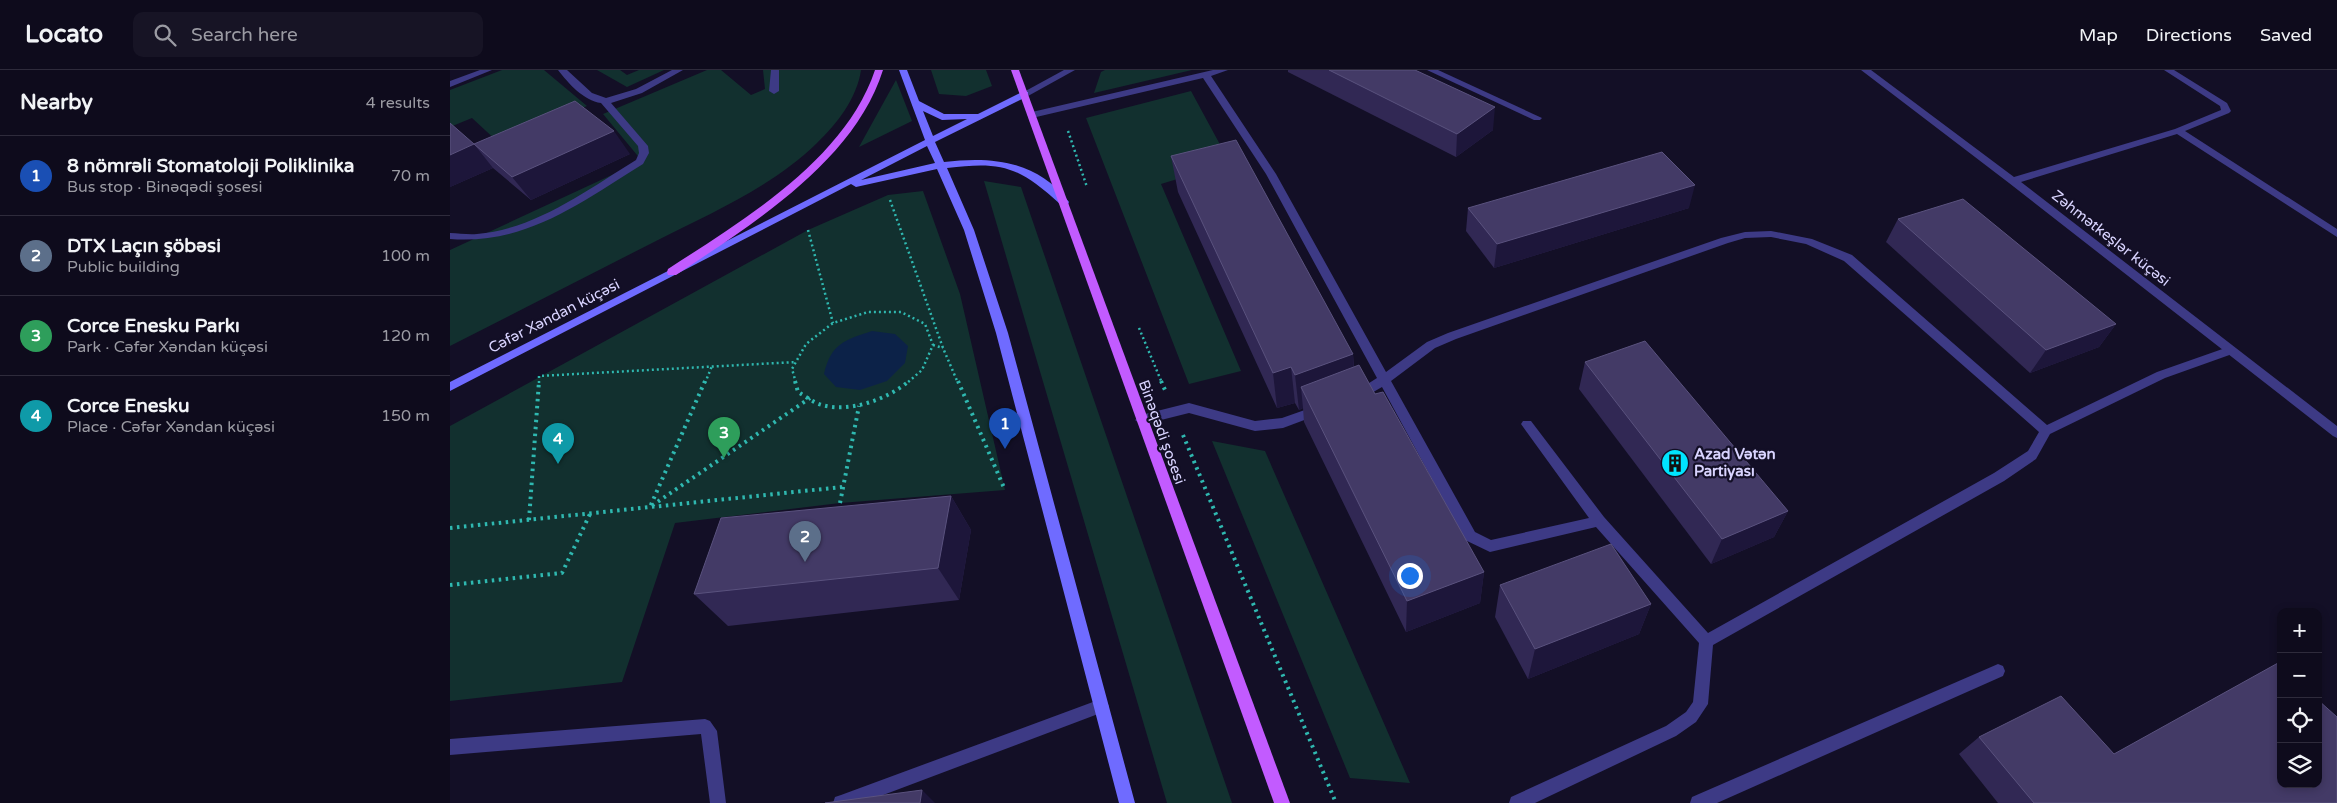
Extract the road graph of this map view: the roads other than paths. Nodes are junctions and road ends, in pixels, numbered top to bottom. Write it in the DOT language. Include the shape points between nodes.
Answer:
graph roads {
  1 [pos="488,70"];
  2 [pos="562,70"];
  3 [pos="679,70"];
  4 [pos="775,70"];
  5 [pos="879,70"];
  6 [pos="903,70"];
  7 [pos="1015,70"];
  8 [pos="1070,70"];
  9 [pos="1224,70"];
  10 [pos="1431,70"];
  11 [pos="1865,70"];
  12 [pos="2168,70"];
  13 [pos="1206,75"];
  14 [pos="450,84"];
  15 [pos="774,92"];
  16 [pos="1025,94"];
  17 [pos="605,102"];
  18 [pos="916,103"];
  19 [pos="985,114"];
  20 [pos="1032,115"];
  21 [pos="1537,118"];
  22 [pos="2178,131"];
  23 [pos="930,141"];
  24 [pos="942,166"];
  25 [pos="2013,181"];
  26 [pos="830,191"];
  27 [pos="1064,202"];
  28 [pos="2337,234"];
  29 [pos="450,236"];
  30 [pos="672,272"];
  31 [pos="2231,350"];
  32 [pos="1384,378"];
  33 [pos="450,387"];
  34 [pos="1346,401"];
  35 [pos="1328,407"];
  36 [pos="1141,420"];
  37 [pos="1527,424"];
  38 [pos="2046,431"];
  39 [pos="2337,433"];
  40 [pos="1599,520"];
  41 [pos="1706,641"];
  42 [pos="1998,671"];
  43 [pos="1101,706"];
  44 [pos="450,747"];
  45 [pos="1709,801"];
  46 [pos="718,803"];
  47 [pos="841,803"];
  48 [pos="1127,803"];
  49 [pos="1282,803"];
  50 [pos="1517,803"];
  1 -- 14 [label="street"];
  2 -- 17 [label="street" via="596,100"];
  3 -- 17 [label="street" via="629,95"];
  4 -- 15 [label="street"];
  5 -- 30 [label="main road" via="862,108 802,179 754,217"];
  6 -- 18 [label="street"];
  7 -- 16 [label="main road, Binəqədi şosesi"];
  8 -- 16 [label="street"];
  9 -- 13 [label="street"];
  10 -- 21 [label="street"];
  11 -- 25 [label="street, Zəhmətkeşlər küçəsi"];
  12 -- 22 [label="street" via="2224,105 2226,111"];
  13 -- 20 [label="street"];
  13 -- 32 [label="street" via="1271,174"];
  16 -- 19 [label="street"];
  16 -- 20 [label="main road, Binəqədi şosesi"];
  17 -- 29 [label="street" via="643,146 640,162 534,224 489,238"];
  18 -- 19 [label="street" via="942,117"];
  18 -- 23 [label="street"];
  19 -- 23 [label="street"];
  20 -- 27 [label="main road, Binəqədi şosesi"];
  22 -- 25 [label="street"];
  22 -- 28 [label="street"];
  23 -- 24 [label="street"];
  23 -- 26 [label="street"];
  24 -- 26 [label="street"];
  24 -- 27 [label="street" via="985,163 1018,168 1035,176"];
  24 -- 43 [label="street" via="969,230 1002,333"];
  25 -- 31 [label="street, Zəhmətkeşlər küçəsi"];
  26 -- 30 [label="street, Cəfər Xəndan küçəsi"];
  27 -- 36 [label="main road, Binəqədi şosesi"];
  30 -- 33 [label="street, Cəfər Xəndan küçəsi"];
  31 -- 38 [label="street" via="2161,375"];
  31 -- 39 [label="street, Zəhmətkeşlər küçəsi"];
  32 -- 34 [label="street" via="1368,391"];
  32 -- 38 [label="street" via="1431,345 1452,336 1724,240 1771,234 1808,241 1848,258"];
  32 -- 40 [label="street" via="1470,536 1490,546"];
  35 -- 36 [label="street" via="1282,423 1255,426 1189,408"];
  36 -- 49 [label="main road, Binəqədi şosesi"];
  37 -- 40 [label="street"];
  38 -- 41 [label="street" via="2032,455 1999,477"];
  40 -- 41 [label="street"];
  41 -- 50 [label="street" via="1700,704 1691,717 1671,731"];
  42 -- 45 [label="street"];
  43 -- 47 [label="street"];
  43 -- 48 [label="street"];
  44 -- 46 [label="street" via="705,726 709,731"];
}
